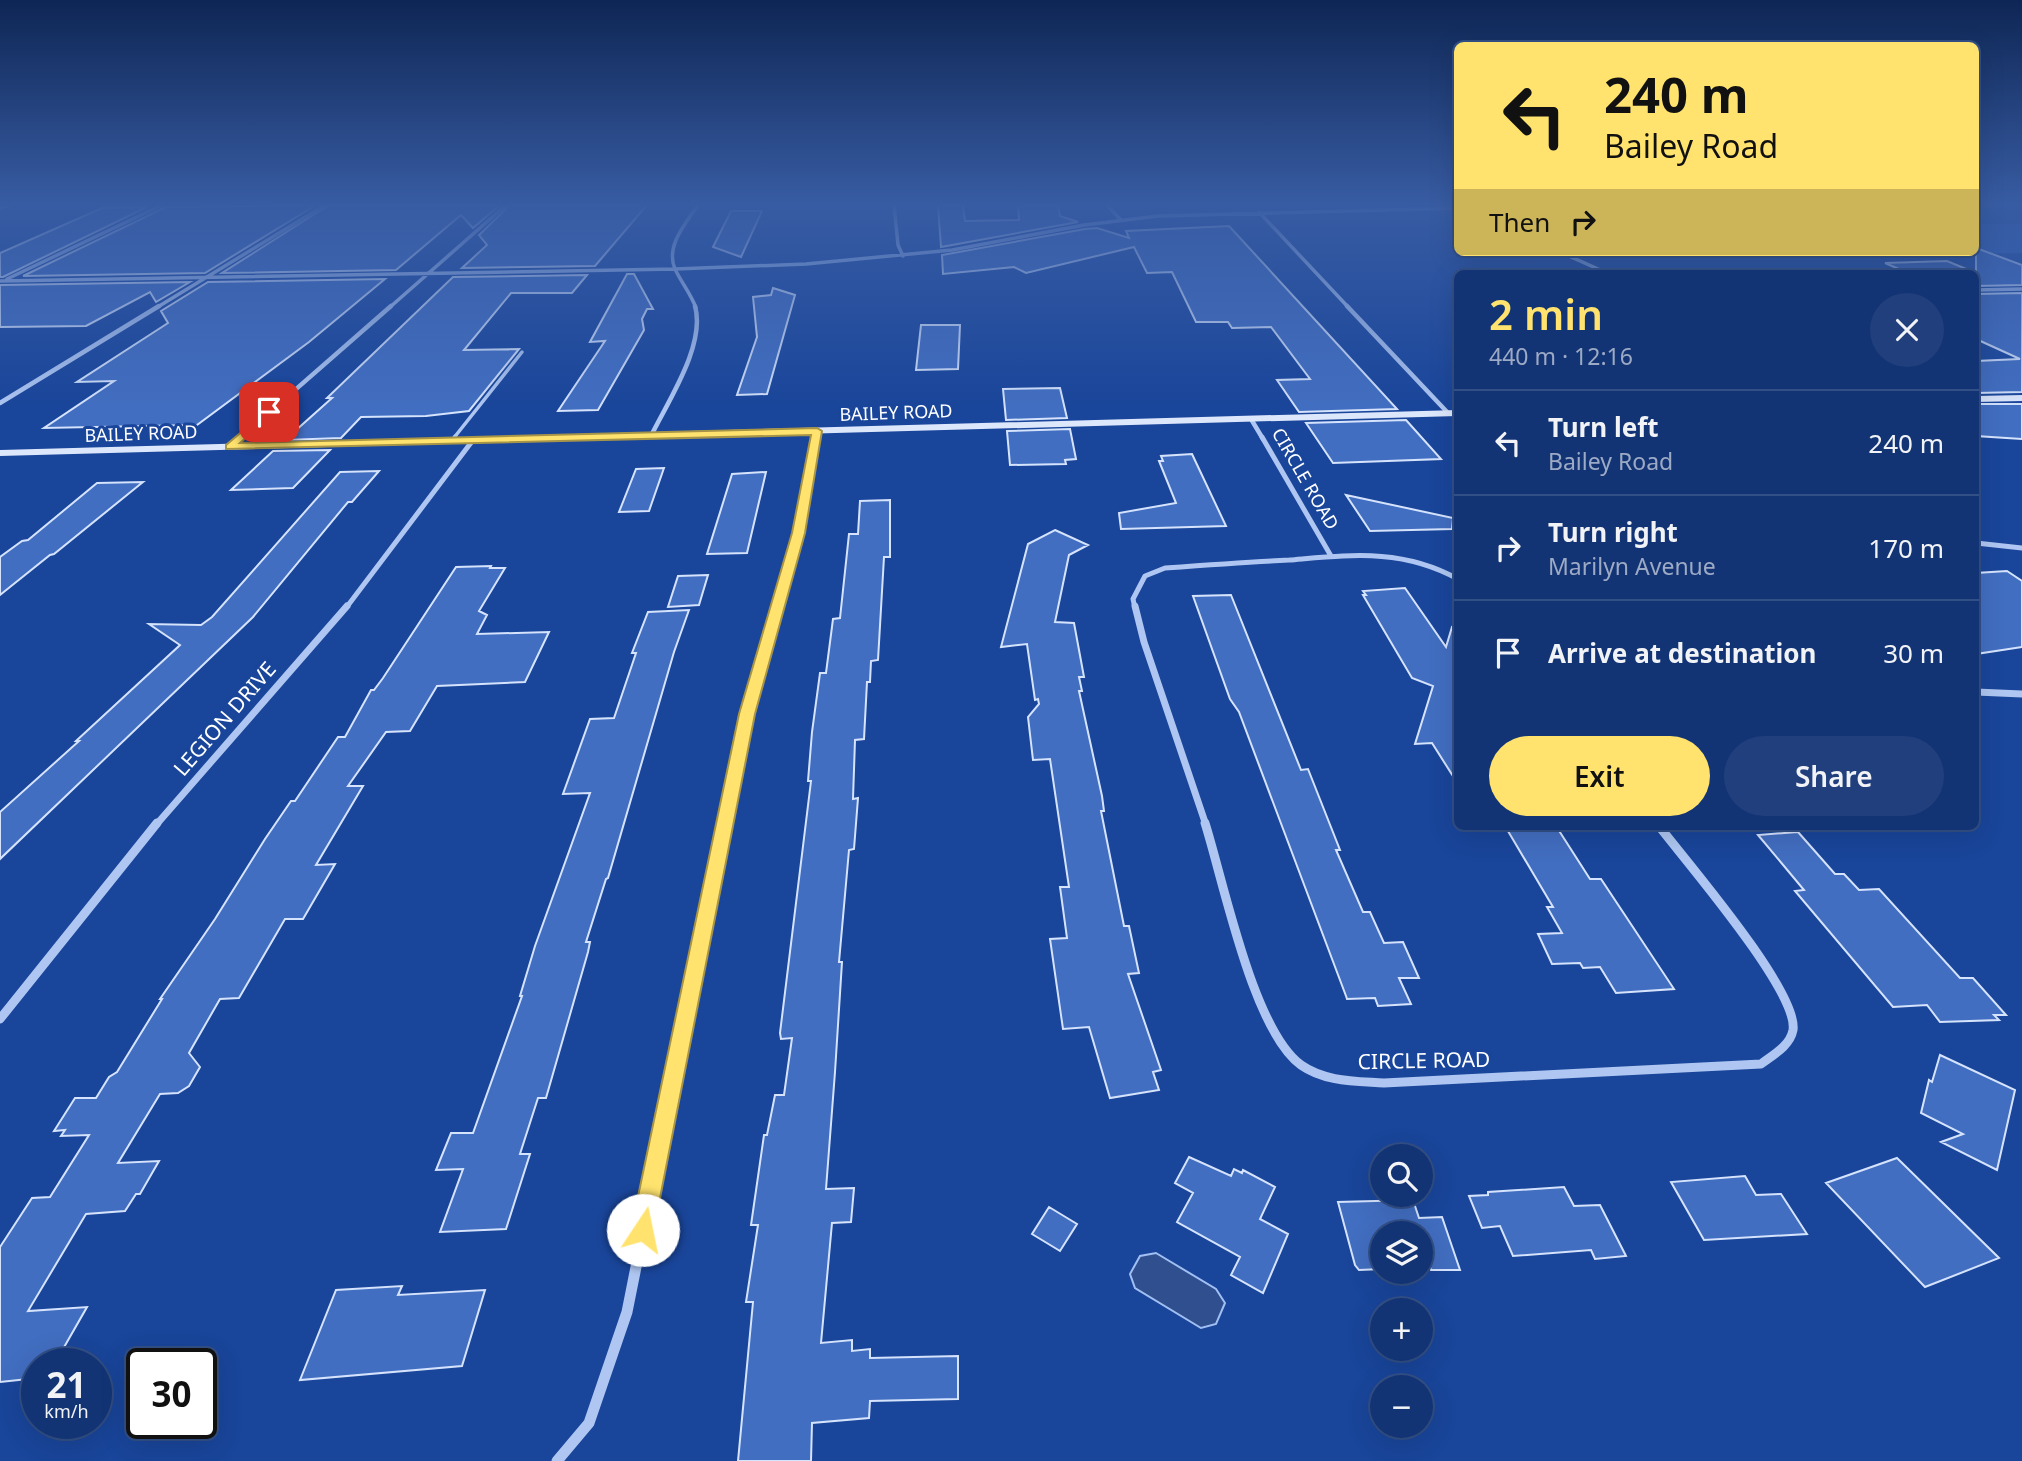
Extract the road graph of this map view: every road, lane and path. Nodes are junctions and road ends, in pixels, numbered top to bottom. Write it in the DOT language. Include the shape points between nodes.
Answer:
graph roads {
  1 [pos="18,273"];
  2 [pos="211,273"];
  3 [pos="418,273"];
  4 [pos="428,273"];
  5 [pos="677,273"];
  6 [pos="1318,273"];
  7 [pos="205,277"];
  8 [pos="1,281"];
  9 [pos="2022,289"];
  10 [pos="1979,290"];
  11 [pos="522,352"];
  12 [pos="2022,398"];
  13 [pos="1979,399"];
  14 [pos="0,403"];
  15 [pos="1453,413"];
  16 [pos="1251,419"];
  17 [pos="817,431"];
  18 [pos="651,436"];
  19 [pos="473,440"];
  20 [pos="452,441"];
  21 [pos="230,447"];
  22 [pos="0,453"];
  23 [pos="1979,543"];
  24 [pos="2022,548"];
  25 [pos="1331,556"];
  26 [pos="1454,577"];
  27 [pos="1979,692"];
  28 [pos="2022,694"];
  29 [pos="1661,830"];
  30 [pos="0,1019"];
  31 [pos="557,1461"];
  1 -- 8 [label="street"];
  2 -- 7 [label="street"];
  3 -- 7 [label="street"];
  4 -- 21 [label="street"];
  5 -- 18 [label="street" via="698,312 698,327"];
  6 -- 15 [label="street"];
  7 -- 8 [label="street"];
  7 -- 14 [label="street"];
  9 -- 10 [label="street"];
  11 -- 20 [label="lane"];
  12 -- 13 [label="street"];
  15 -- 16 [label="street, BAILEY ROAD"];
  16 -- 17 [label="street, BAILEY ROAD"];
  16 -- 25 [label="street, CIRCLE ROAD"];
  17 -- 18 [label="street, BAILEY ROAD"];
  17 -- 31 [label="street" via="799,533 747,714 627,1312 589,1423"];
  18 -- 19 [label="street, BAILEY ROAD"];
  19 -- 20 [label="street, BAILEY ROAD"];
  19 -- 30 [label="street, LEGION DRIVE" via="351,602 140,843"];
  20 -- 21 [label="street, BAILEY ROAD"];
  21 -- 22 [label="street, BAILEY ROAD"];
  23 -- 24 [label="street"];
  25 -- 26 [label="street, CIRCLE ROAD" via="1372,554 1408,559"];
  25 -- 29 [label="street, CIRCLE ROAD" via="1165,568 1145,576 1133,599 1258,1002 1276,1037 1301,1065 1334,1080 1384,1083 1761,1064 1788,1043 1793,1025 1777,982"];
  27 -- 28 [label="street"];
}
